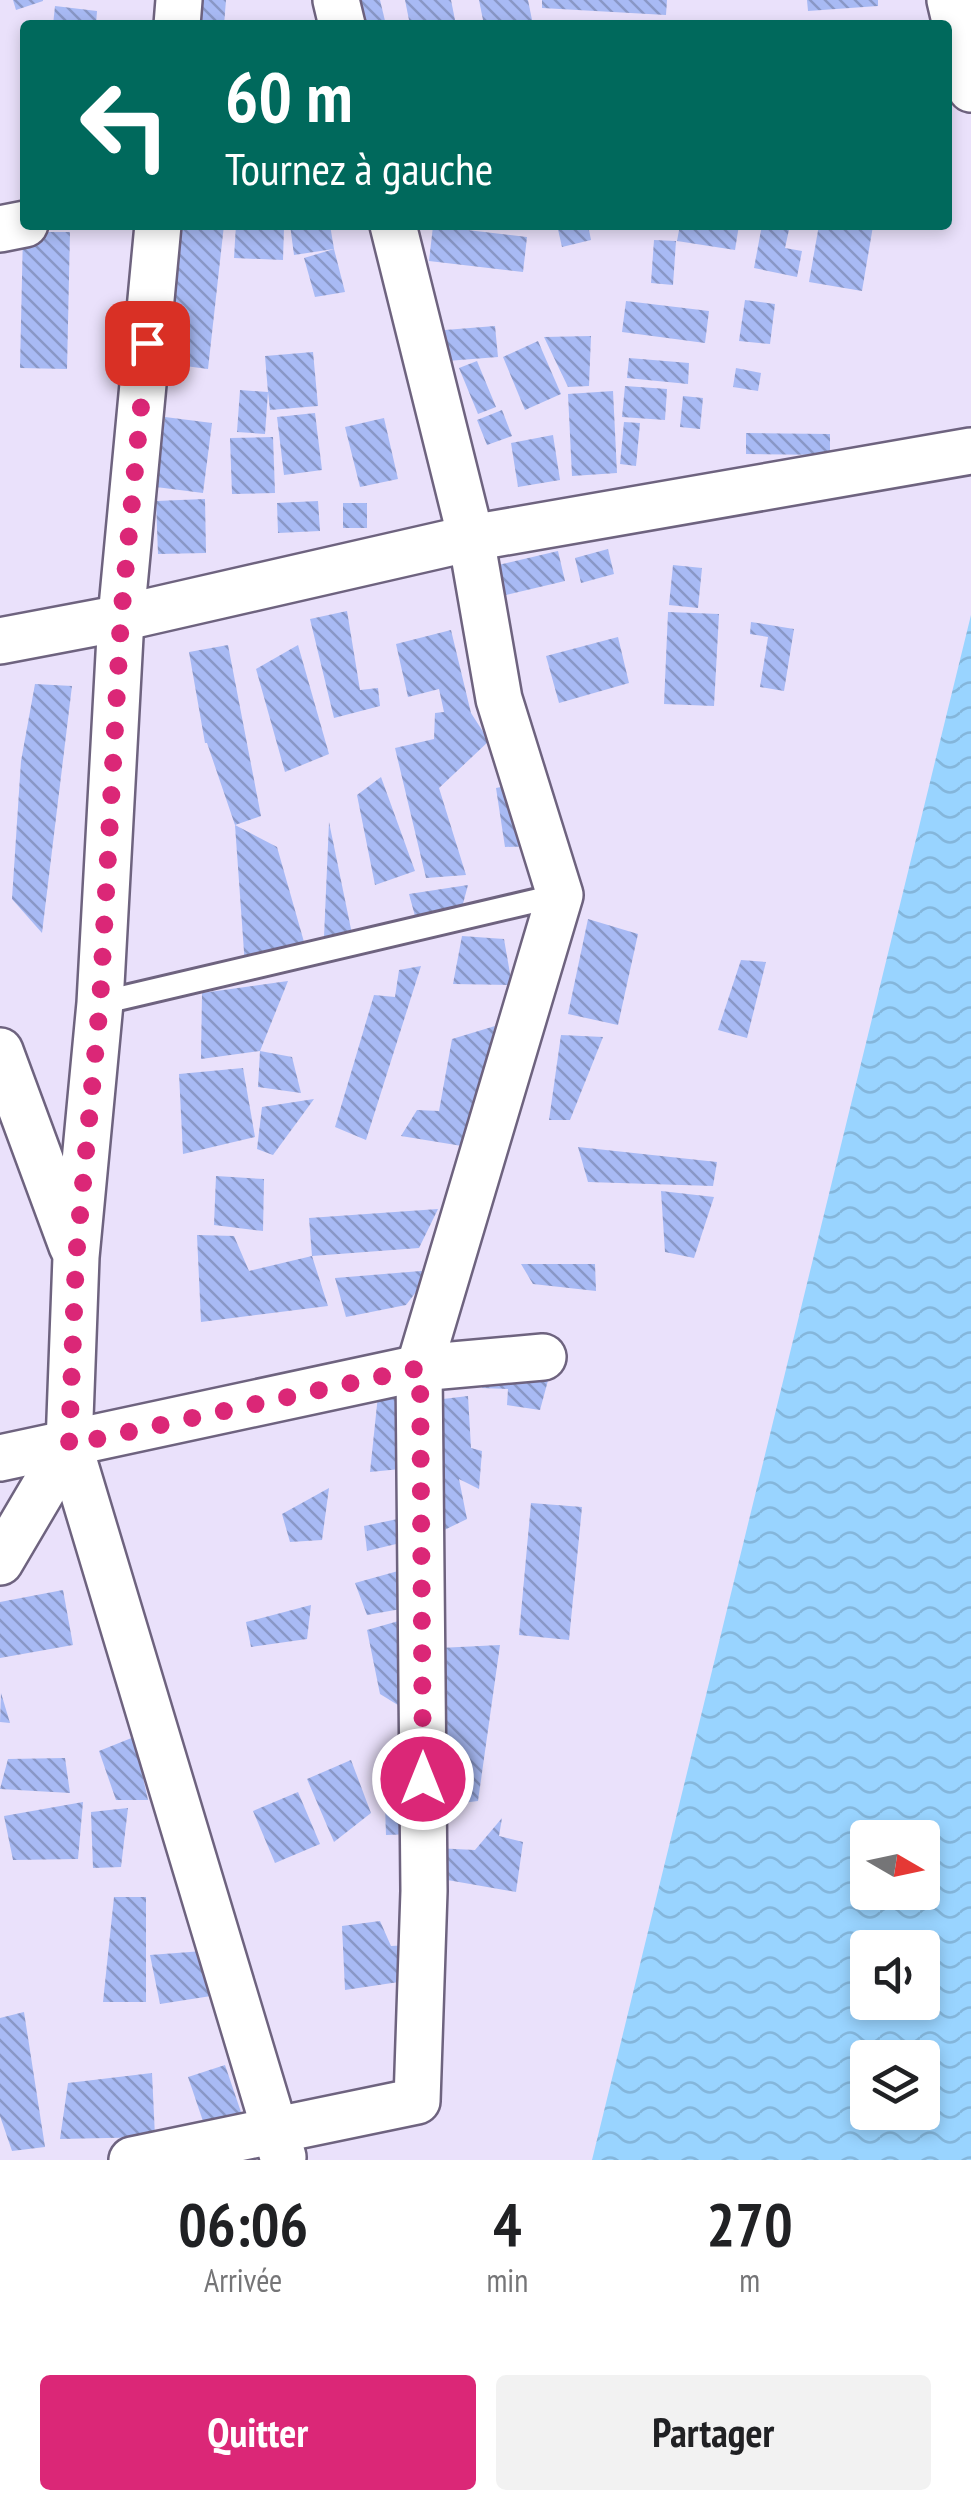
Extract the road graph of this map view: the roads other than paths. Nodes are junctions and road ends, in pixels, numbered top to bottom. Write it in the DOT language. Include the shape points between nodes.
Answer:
graph roads {
  1 [pos="950,0"];
  2 [pos="971,89"];
  3 [pos="158,230"];
  4 [pos="393,230"];
  5 [pos="971,451"];
  6 [pos="471,538"];
  7 [pos="121,618"];
  8 [pos="0,641"];
  9 [pos="560,895"];
  10 [pos="100,1003"];
  11 [pos="0,1051"];
  12 [pos="76,1258"];
  13 [pos="543,1357"];
  14 [pos="420,1368"];
  15 [pos="69,1445"];
  16 [pos="0,1458"];
  17 [pos="0,1562"];
  18 [pos="279,2146"];
  19 [pos="132,2160"];
  1 -- 2 [label="street"];
  3 -- 7 [label="street"];
  4 -- 6 [label="street"];
  5 -- 6 [label="street"];
  6 -- 7 [label="street"];
  6 -- 9 [label="street" via="498,698"];
  7 -- 8 [label="street"];
  7 -- 10 [label="street"];
  9 -- 10 [label="lane"];
  9 -- 14 [label="street"];
  10 -- 12 [label="street"];
  11 -- 12 [label="street"];
  12 -- 15 [label="street"];
  13 -- 14 [label="street"];
  14 -- 15 [label="street"];
  14 -- 18 [label="street" via="424,1891 417,2101"];
  15 -- 16 [label="street"];
  15 -- 17 [label="street"];
  15 -- 18 [label="street"];
  18 -- 19 [label="street"];
}
